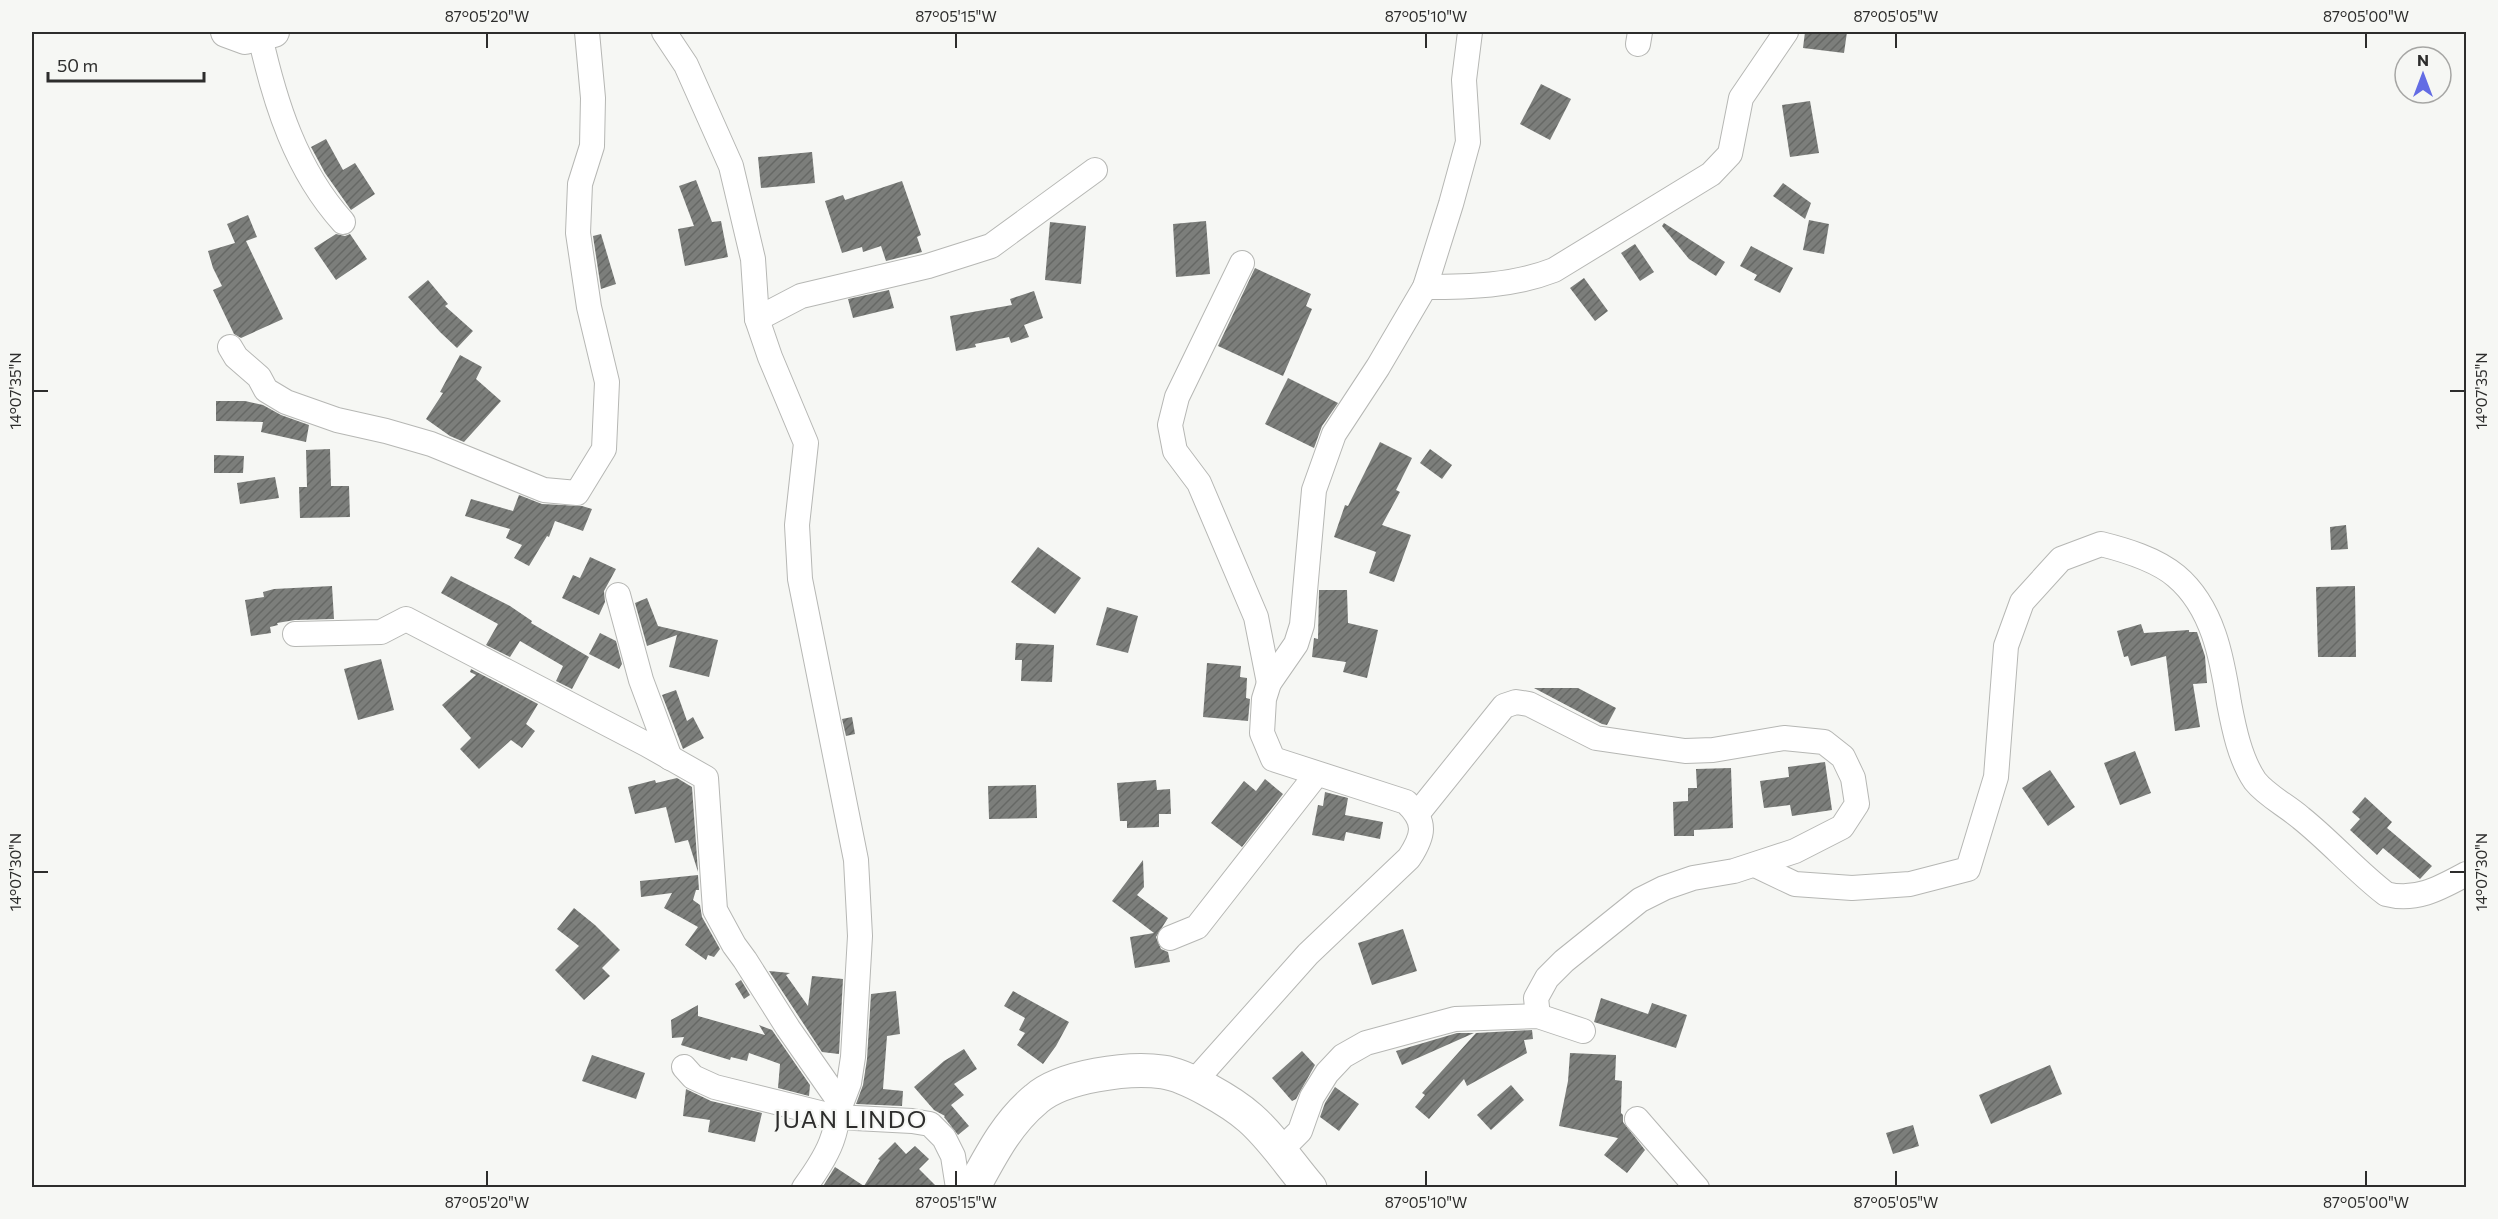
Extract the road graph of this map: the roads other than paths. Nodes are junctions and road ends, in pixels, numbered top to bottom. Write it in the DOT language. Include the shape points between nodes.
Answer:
graph roads {
  1 [pos="226,32"];
  2 [pos="587,32"];
  3 [pos="664,32"];
  4 [pos="1470,32"];
  5 [pos="1786,32"];
  6 [pos="267,34"];
  7 [pos="1095,170"];
  8 [pos="343,222"];
  9 [pos="1242,263"];
  10 [pos="1425,287"];
  11 [pos="757,319"];
  12 [pos="230,347"];
  13 [pos="618,595"];
  14 [pos="295,634"];
  15 [pos="1269,683"];
  16 [pos="670,758"];
  17 [pos="1316,775"];
  18 [pos="1418,813"];
  19 [pos="1755,865"];
  20 [pos="2466,874"];
  21 [pos="1170,938"];
  22 [pos="1538,1016"];
  23 [pos="1583,1031"];
  24 [pos="684,1067"];
  25 [pos="1192,1083"];
  26 [pos="839,1111"];
  27 [pos="1637,1119"];
  28 [pos="1279,1152"];
  29 [pos="804,1188"];
  30 [pos="958,1188"];
  31 [pos="973,1188"];
  32 [pos="1310,1188"];
  33 [pos="1697,1188"];
  1 -- 6 [label="street" via="245,39"];
  2 -- 12 [label="street" via="593,98 592,146 580,184 578,233 589,307 607,382 604,449 577,494 544,490 431,444 337,420 286,402 266,390 260,377"];
  3 -- 11 [label="street" via="686,65 731,166 753,259"];
  4 -- 10 [label="street" via="1464,80 1468,142"];
  5 -- 10 [label="street" via="1742,98 1730,154 1711,174 1554,270 1528,280"];
  6 -- 8 [label="street" via="270,79 294,148"];
  7 -- 11 [label="street" via="991,246 928,266 801,296"];
  9 -- 15 [label="street" via="1177,397 1170,425 1175,451 1199,483 1256,617"];
  10 -- 15 [label="street" via="1334,434 1314,490 1302,625 1296,644"];
  11 -- 26 [label="street" via="806,442 796,525 800,579 856,861 860,936 853,1057"];
  13 -- 16 [label="street" via="641,680"];
  14 -- 16 [label="street" via="381,632 406,619"];
  15 -- 17 [label="street" via="1262,733 1273,759"];
  16 -- 26 [label="street" via="706,778 715,910"];
  17 -- 18 [label="street" via="1369,788 1406,802"];
  17 -- 21 [label="street" via="1197,927"];
  18 -- 19 [label="street" via="1504,706 1515,702 1529,704 1596,738 1685,751 1784,738 1824,742 1843,756 1853,778 1857,804 1842,826 1795,851"];
  18 -- 25 [label="street" via="1422,829 1409,858 1308,954"];
  19 -- 20 [label="street" via="1795,884 1852,888 1910,884 1968,869 1996,777 2006,646 2022,602 2061,559 2101,544 2167,570 2193,594 2221,656 2234,730 2255,780 2268,794 2301,818 2386,894 2398,898 2426,894"];
  19 -- 22 [label="street" via="1664,888 1625,910 1547,978 1536,998"];
  22 -- 23 [label="street"];
  22 -- 28 [label="street" via="1455,1019 1366,1043 1343,1056 1327,1072 1312,1097 1300,1131"];
  24 -- 26 [label="street" via="693,1077 715,1087"];
  25 -- 28 [label="main road" via="1250,1118"];
  25 -- 31 [label="main road" via="1163,1072 1101,1073 1037,1097 1008,1126"];
  26 -- 29 [label="street" via="833,1137"];
  26 -- 30 [label="street" via="930,1124 944,1138 953,1156"];
  27 -- 33 [label="street"];
  28 -- 32 [label="main road"];
}
